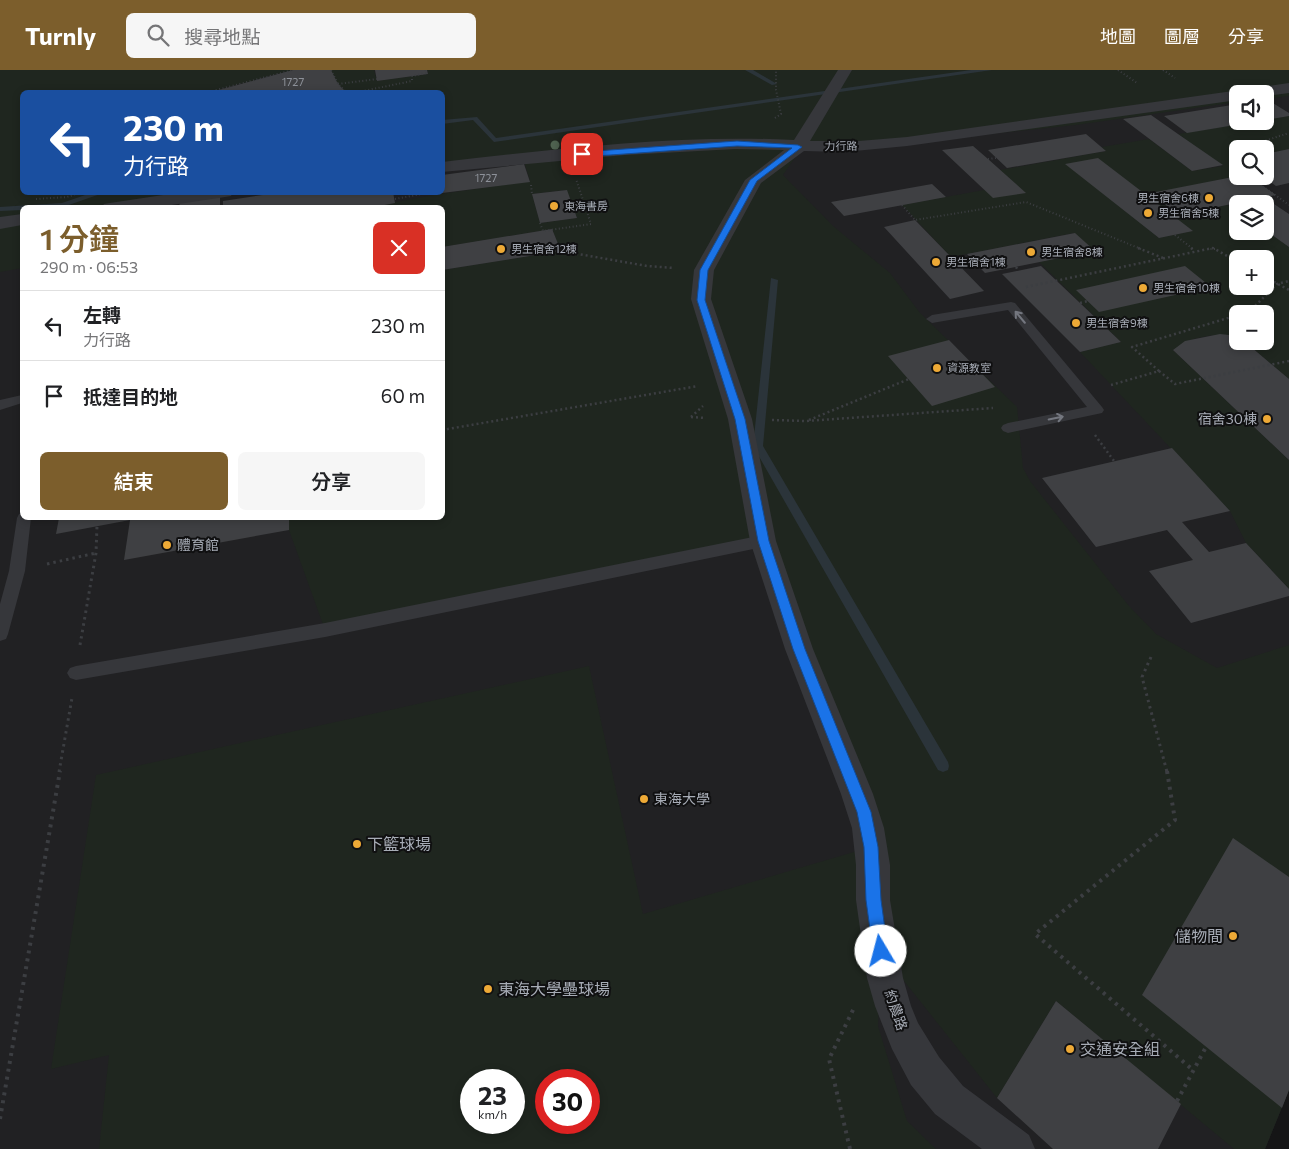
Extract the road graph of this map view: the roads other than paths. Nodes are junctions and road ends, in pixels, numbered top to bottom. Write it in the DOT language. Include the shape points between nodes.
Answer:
graph roads {
  1 [pos="841,76"];
  2 [pos="1289,88"];
  3 [pos="1274,90"];
  4 [pos="1229,95"];
  5 [pos="798,147"];
  6 [pos="445,167"];
  7 [pos="204,195"];
  8 [pos="132,205"];
  9 [pos="20,220"];
  10 [pos="0,223"];
  11 [pos="932,319"];
  12 [pos="20,400"];
  13 [pos="0,405"];
  14 [pos="1008,428"];
  15 [pos="24,520"];
  16 [pos="764,541"];
  17 [pos="0,634"];
  18 [pos="76,673"];
  19 [pos="1015,1149"];
  1 -- 5 [label="street, 約農路"];
  2 -- 3 [label="street"];
  4 -- 5 [label="street, 力行路" via="920,141"];
  5 -- 6 [label="street, 力行路" via="718,144"];
  5 -- 16 [label="street, 約農路" via="754,180 704,270 701,300 740,419"];
  7 -- 8 [label="street"];
  9 -- 10 [label="street"];
  14 -- 11 [label="lane, one-way" via="1097,410 1011,306"];
  12 -- 13 [label="lane"];
  15 -- 17 [label="lane" via="17,570"];
  16 -- 18 [label="lane" via="325,630"];
  16 -- 19 [label="street, 約農路" via="799,649 864,812 871,847 874,900 885,978 905,1036 925,1071 949,1100"];
}
